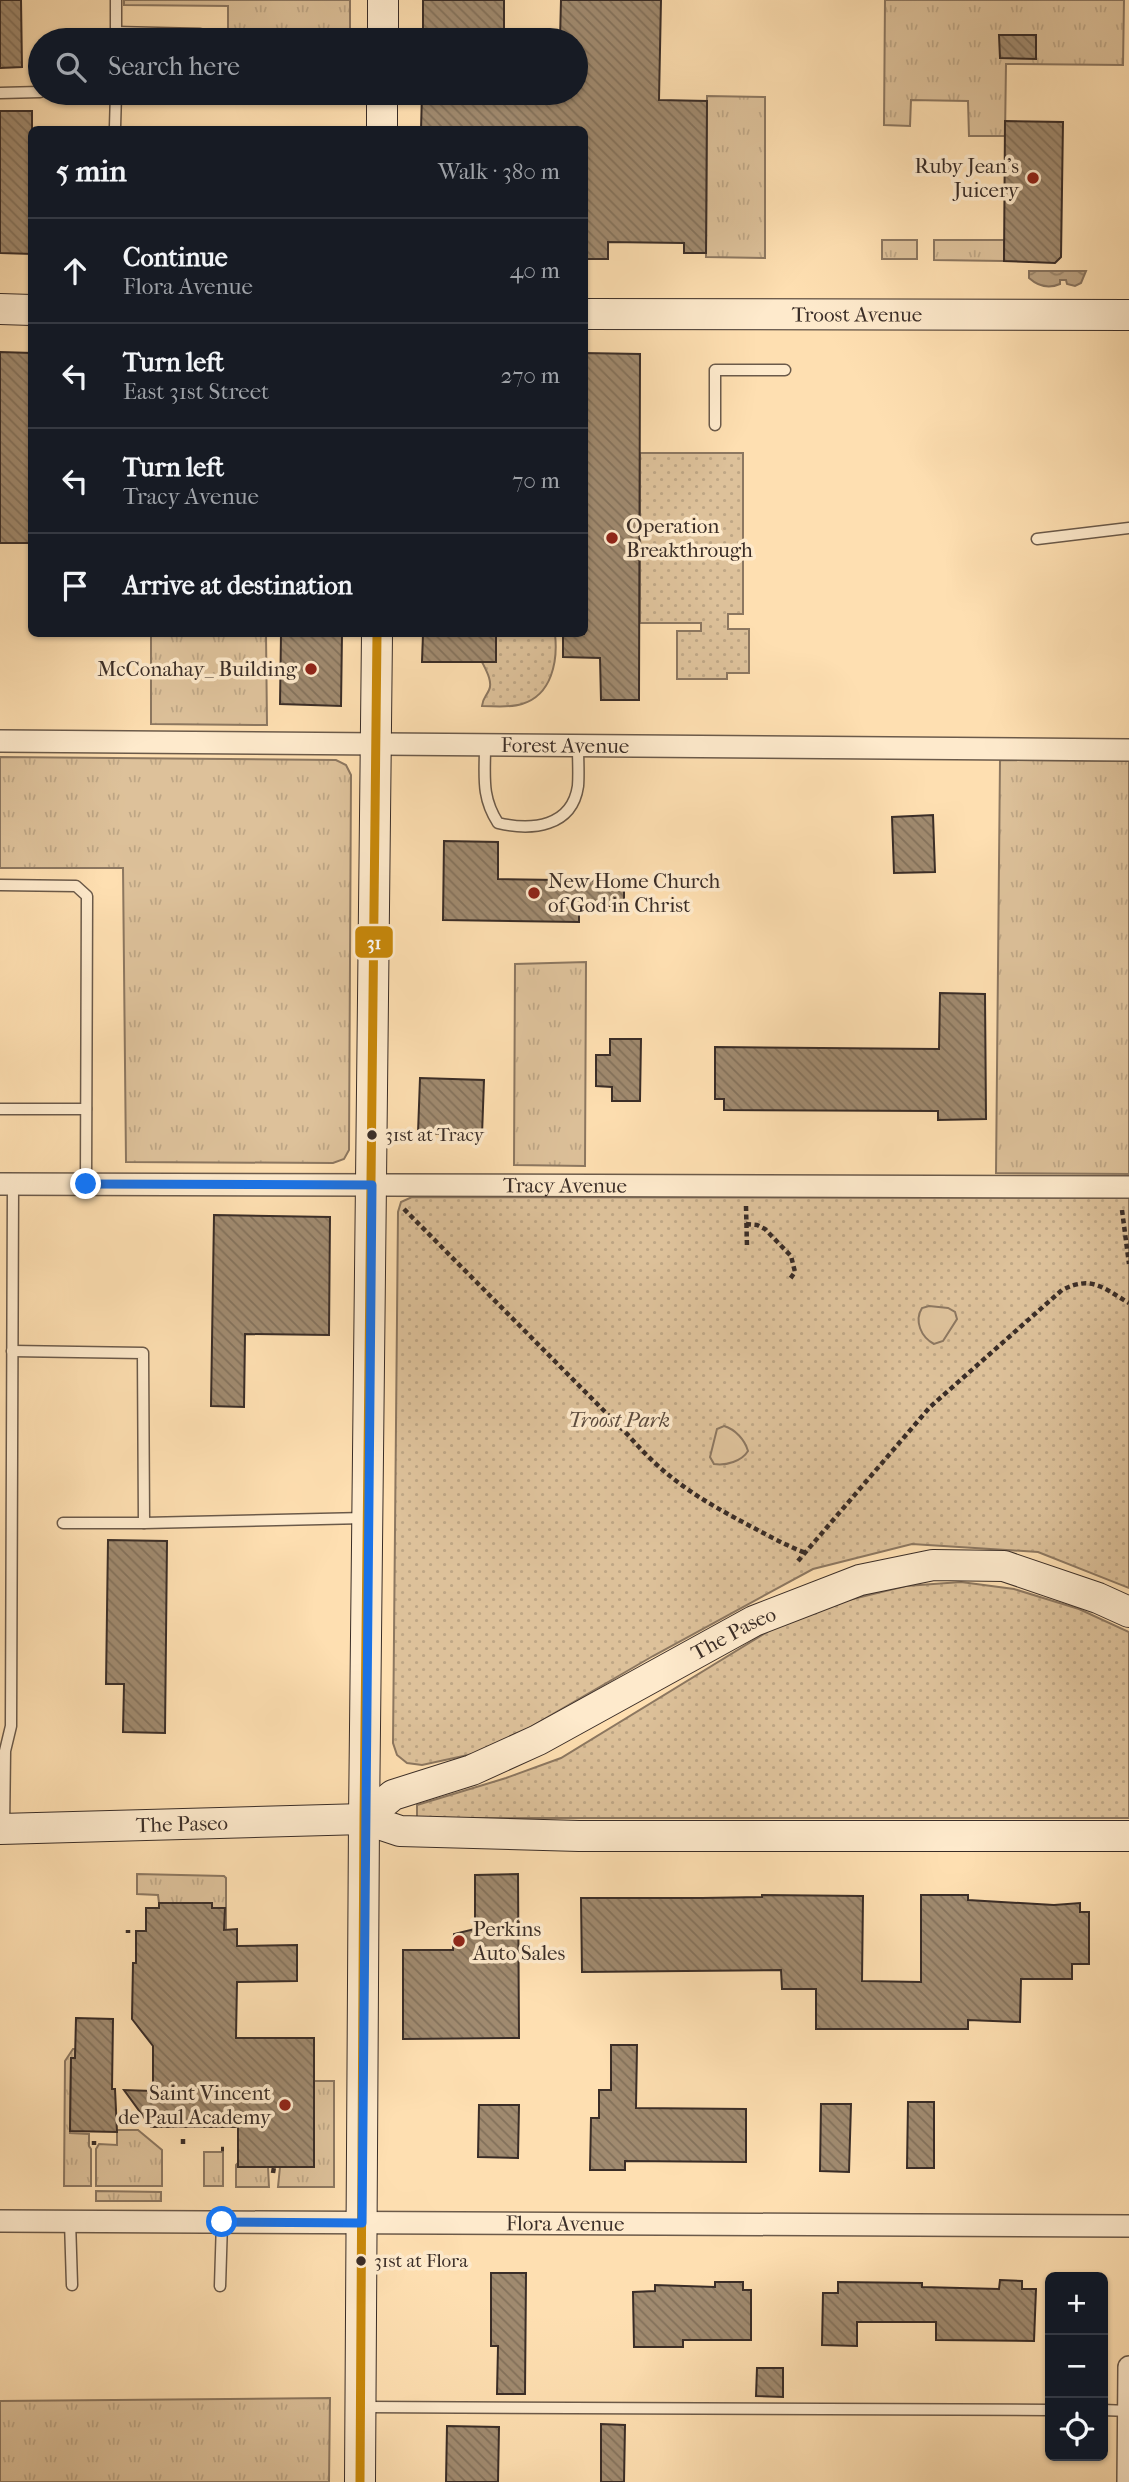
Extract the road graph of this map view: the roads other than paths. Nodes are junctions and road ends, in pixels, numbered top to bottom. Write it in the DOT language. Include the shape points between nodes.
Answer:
graph roads {
  1 [pos="116,0"];
  2 [pos="383,0"];
  3 [pos="116,28"];
  4 [pos="383,28"];
  5 [pos="28,92"];
  6 [pos="0,93"];
  7 [pos="116,105"];
  8 [pos="382,105"];
  9 [pos="115,126"];
  10 [pos="382,126"];
  11 [pos="0,309"];
  12 [pos="28,310"];
  13 [pos="588,314"];
  14 [pos="1129,315"];
  15 [pos="785,370"];
  16 [pos="715,425"];
  17 [pos="1129,528"];
  18 [pos="1037,539"];
  19 [pos="377,637"];
  20 [pos="0,741"];
  21 [pos="376,746"];
  22 [pos="485,746"];
  23 [pos="578,747"];
  24 [pos="1129,750"];
  25 [pos="0,885"];
  26 [pos="86,1108"];
  27 [pos="0,1109"];
  28 [pos="6,1184"];
  29 [pos="86,1184"];
  30 [pos="372,1185"];
  31 [pos="1129,1187"];
  32 [pos="12,1351"];
  33 [pos="368,1518"];
  34 [pos="144,1523"];
  35 [pos="63,1524"];
  36 [pos="1129,1612"];
  37 [pos="364,1819"];
  38 [pos="2,1829"];
  39 [pos="1129,1836"];
  40 [pos="0,2221"];
  41 [pos="70,2221"];
  42 [pos="222,2222"];
  43 [pos="362,2223"];
  44 [pos="1129,2226"];
  45 [pos="72,2284"];
  46 [pos="220,2286"];
  47 [pos="1129,2367"];
  48 [pos="361,2407"];
  49 [pos="1045,2410"];
  50 [pos="1108,2410"];
  51 [pos="1129,2411"];
  52 [pos="360,2482"];
  53 [pos="1128,2482"];
  1 -- 3 [label="lane"];
  2 -- 4 [label="main road"];
  5 -- 6 [label="lane"];
  7 -- 9 [label="lane"];
  8 -- 10 [label="main road"];
  11 -- 12 [label="main road"];
  13 -- 14 [label="main road, Troost Avenue"];
  15 -- 16 [label="lane" via="715,370"];
  17 -- 18 [label="lane"];
  19 -- 21 [label="main road"];
  20 -- 21 [label="street, Forest Avenue"];
  21 -- 22 [label="street, Forest Avenue"];
  21 -- 30 [label="main road"];
  22 -- 23 [label="street, Forest Avenue"];
  22 -- 23 [label="lane" via="488,807 498,823 532,827 564,816 573,802 578,786"];
  23 -- 24 [label="street, Forest Avenue"];
  25 -- 26 [label="lane" via="76,886 87,896"];
  26 -- 27 [label="lane"];
  26 -- 29 [label="lane"];
  28 -- 29 [label="street, Tracy Avenue"];
  28 -- 32 [label="lane"];
  29 -- 30 [label="street, Tracy Avenue"];
  30 -- 31 [label="street, Tracy Avenue"];
  30 -- 33 [label="main road"];
  32 -- 34 [label="lane" via="143,1353"];
  32 -- 38 [label="lane" via="11,1726 5,1751"];
  33 -- 34 [label="lane"];
  33 -- 37 [label="main road"];
  34 -- 35 [label="lane"];
  36 -- 37 [label="main road, The Paseo" via="1004,1566 933,1565 860,1580 754,1621 538,1740 472,1770 393,1795"];
  37 -- 38 [label="main road, The Paseo"];
  37 -- 39 [label="main road, The Paseo" via="400,1831 579,1836"];
  37 -- 43 [label="main road"];
  40 -- 41 [label="street, Flora Avenue"];
  41 -- 42 [label="street, Flora Avenue"];
  41 -- 45 [label="lane"];
  42 -- 43 [label="street, Flora Avenue"];
  42 -- 46 [label="lane"];
  43 -- 44 [label="street, Flora Avenue"];
  43 -- 48 [label="main road"];
  47 -- 51 [label="street"];
  48 -- 49 [label="lane"];
  48 -- 52 [label="main road"];
  50 -- 51 [label="lane"];
  51 -- 53 [label="street"];
}
